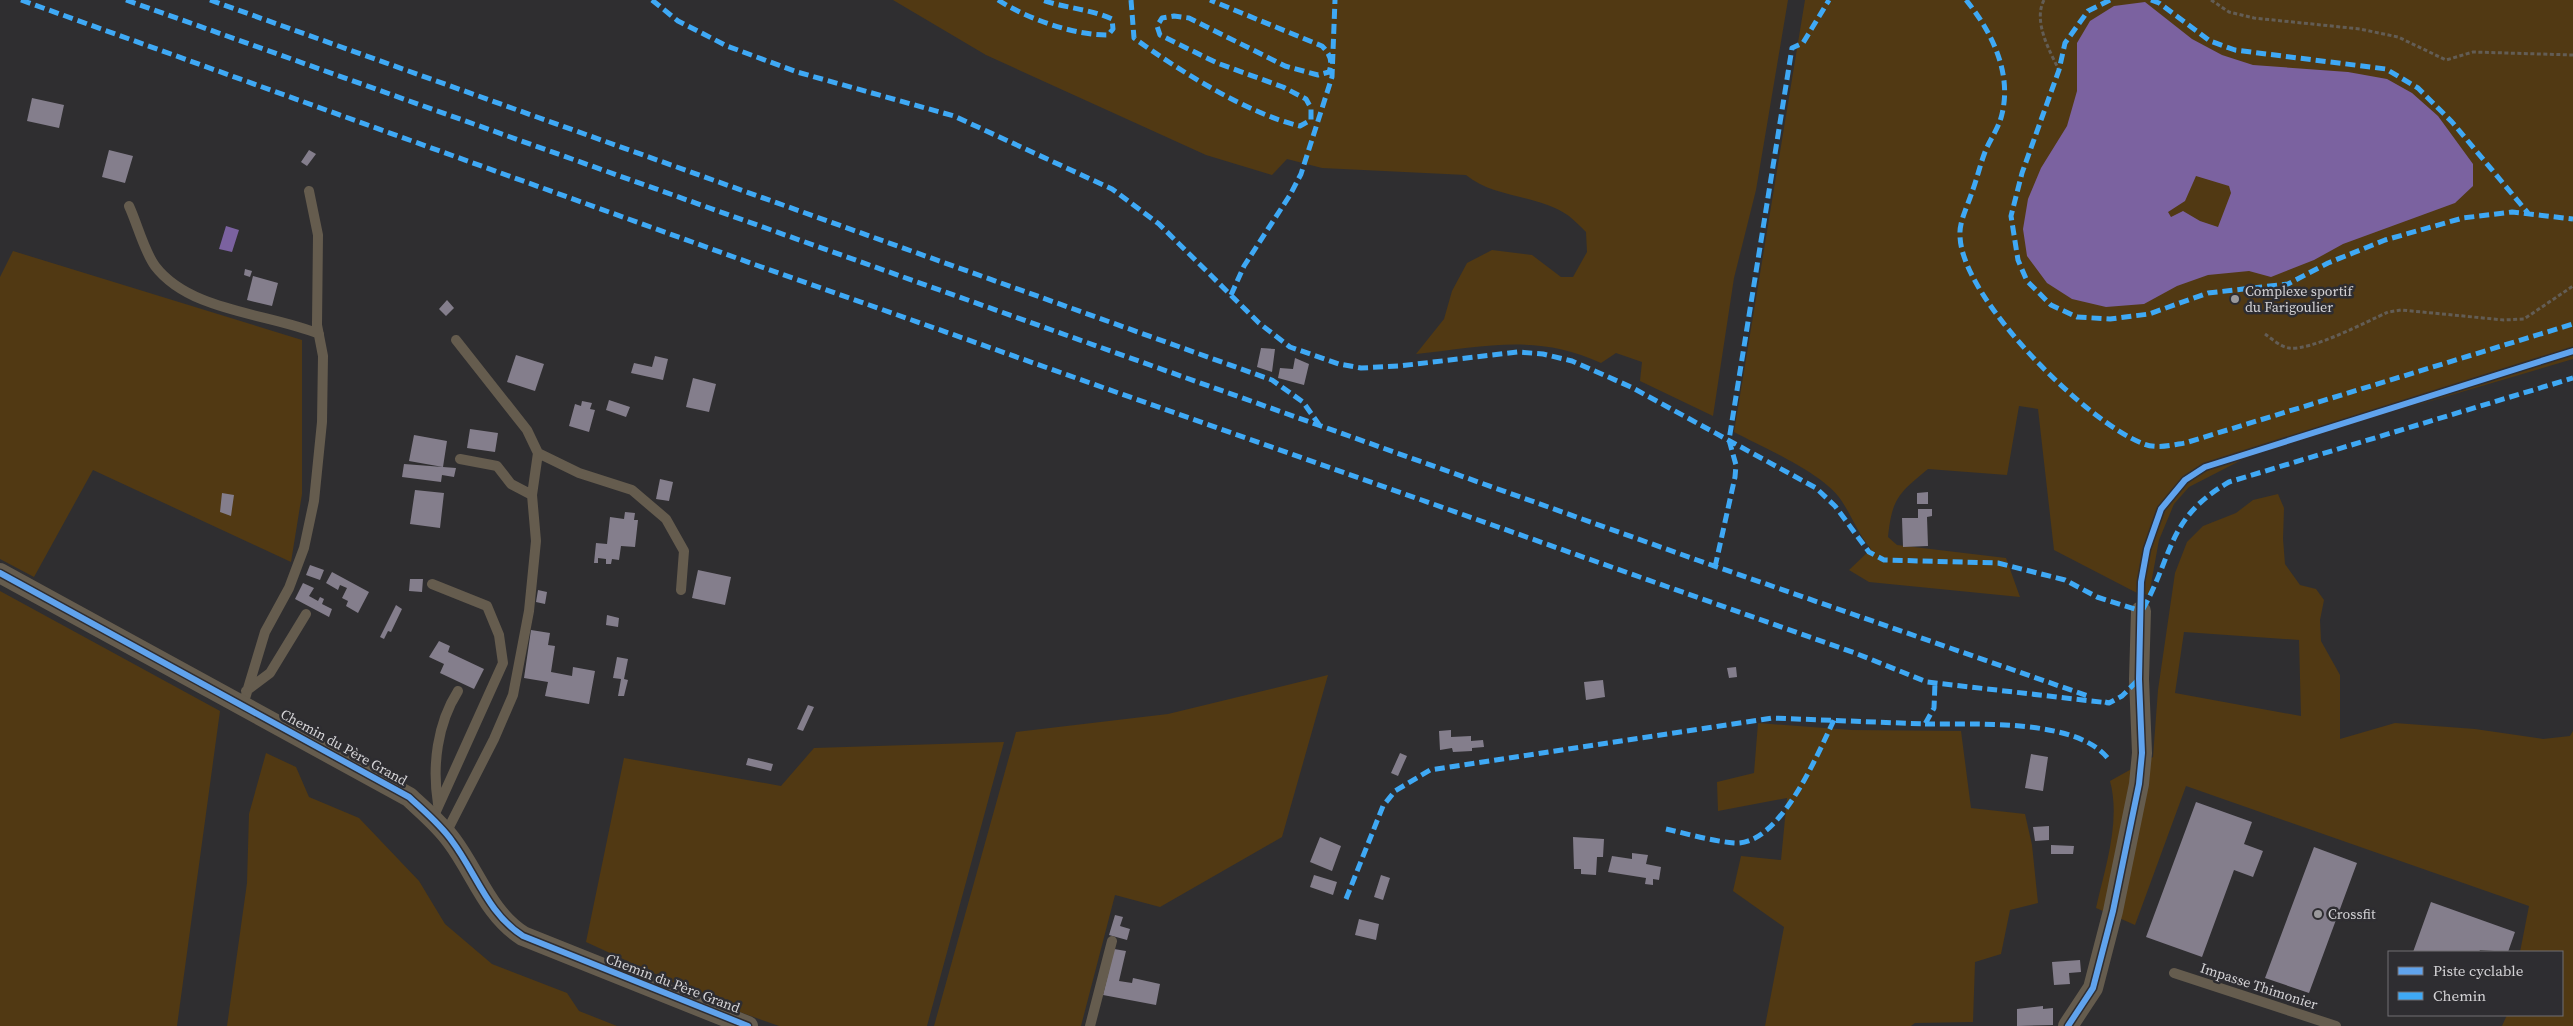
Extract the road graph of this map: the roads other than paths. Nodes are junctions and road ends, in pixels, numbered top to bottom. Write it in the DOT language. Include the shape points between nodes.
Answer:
graph roads {
  1 [pos="309,192"];
  2 [pos="129,206"];
  3 [pos="319,334"];
  4 [pos="456,340"];
  5 [pos="538,453"];
  6 [pos="460,459"];
  7 [pos="532,495"];
  8 [pos="0,572"];
  9 [pos="432,584"];
  10 [pos="681,590"];
  11 [pos="2141,611"];
  12 [pos="306,614"];
  13 [pos="458,691"];
  14 [pos="244,698"];
  15 [pos="439,819"];
  16 [pos="1112,941"];
  17 [pos="2174,973"];
  18 [pos="2307,1022"];
  19 [pos="748,1026"];
  20 [pos="1090,1026"];
  21 [pos="2068,1026"];
  22 [pos="2336,1026"];
  1 -- 3 [label="lane" via="318,235"];
  2 -- 3 [label="lane" via="154,264 174,284 190,294 223,306"];
  3 -- 14 [label="lane" via="323,356 322,422 314,502 304,548 289,588 265,632"];
  4 -- 5 [label="lane" via="527,430"];
  5 -- 7 [label="lane"];
  5 -- 10 [label="lane" via="579,473 632,490 666,519 684,551"];
  6 -- 7 [label="lane" via="497,466 511,484"];
  7 -- 15 [label="lane" via="536,541 529,611 513,695 494,739"];
  8 -- 14 [label="street, Chemin du Père Grand"];
  9 -- 15 [label="lane" via="488,606 499,635 503,662"];
  11 -- 21 [label="street" via="2142,753 2138,784 2113,911 2093,988"];
  12 -- 14 [label="lane" via="270,673"];
  13 -- 15 [label="lane" via="449,706 438,748 435,782"];
  14 -- 15 [label="street, Chemin du Père Grand" via="409,797"];
  15 -- 19 [label="street, Chemin du Père Grand" via="494,909 508,926 540,944"];
  16 -- 20 [label="lane"];
  17 -- 18 [label="lane, Impasse Thimonier"];
  18 -- 22 [label="lane, Impasse Thimonier"];
}
